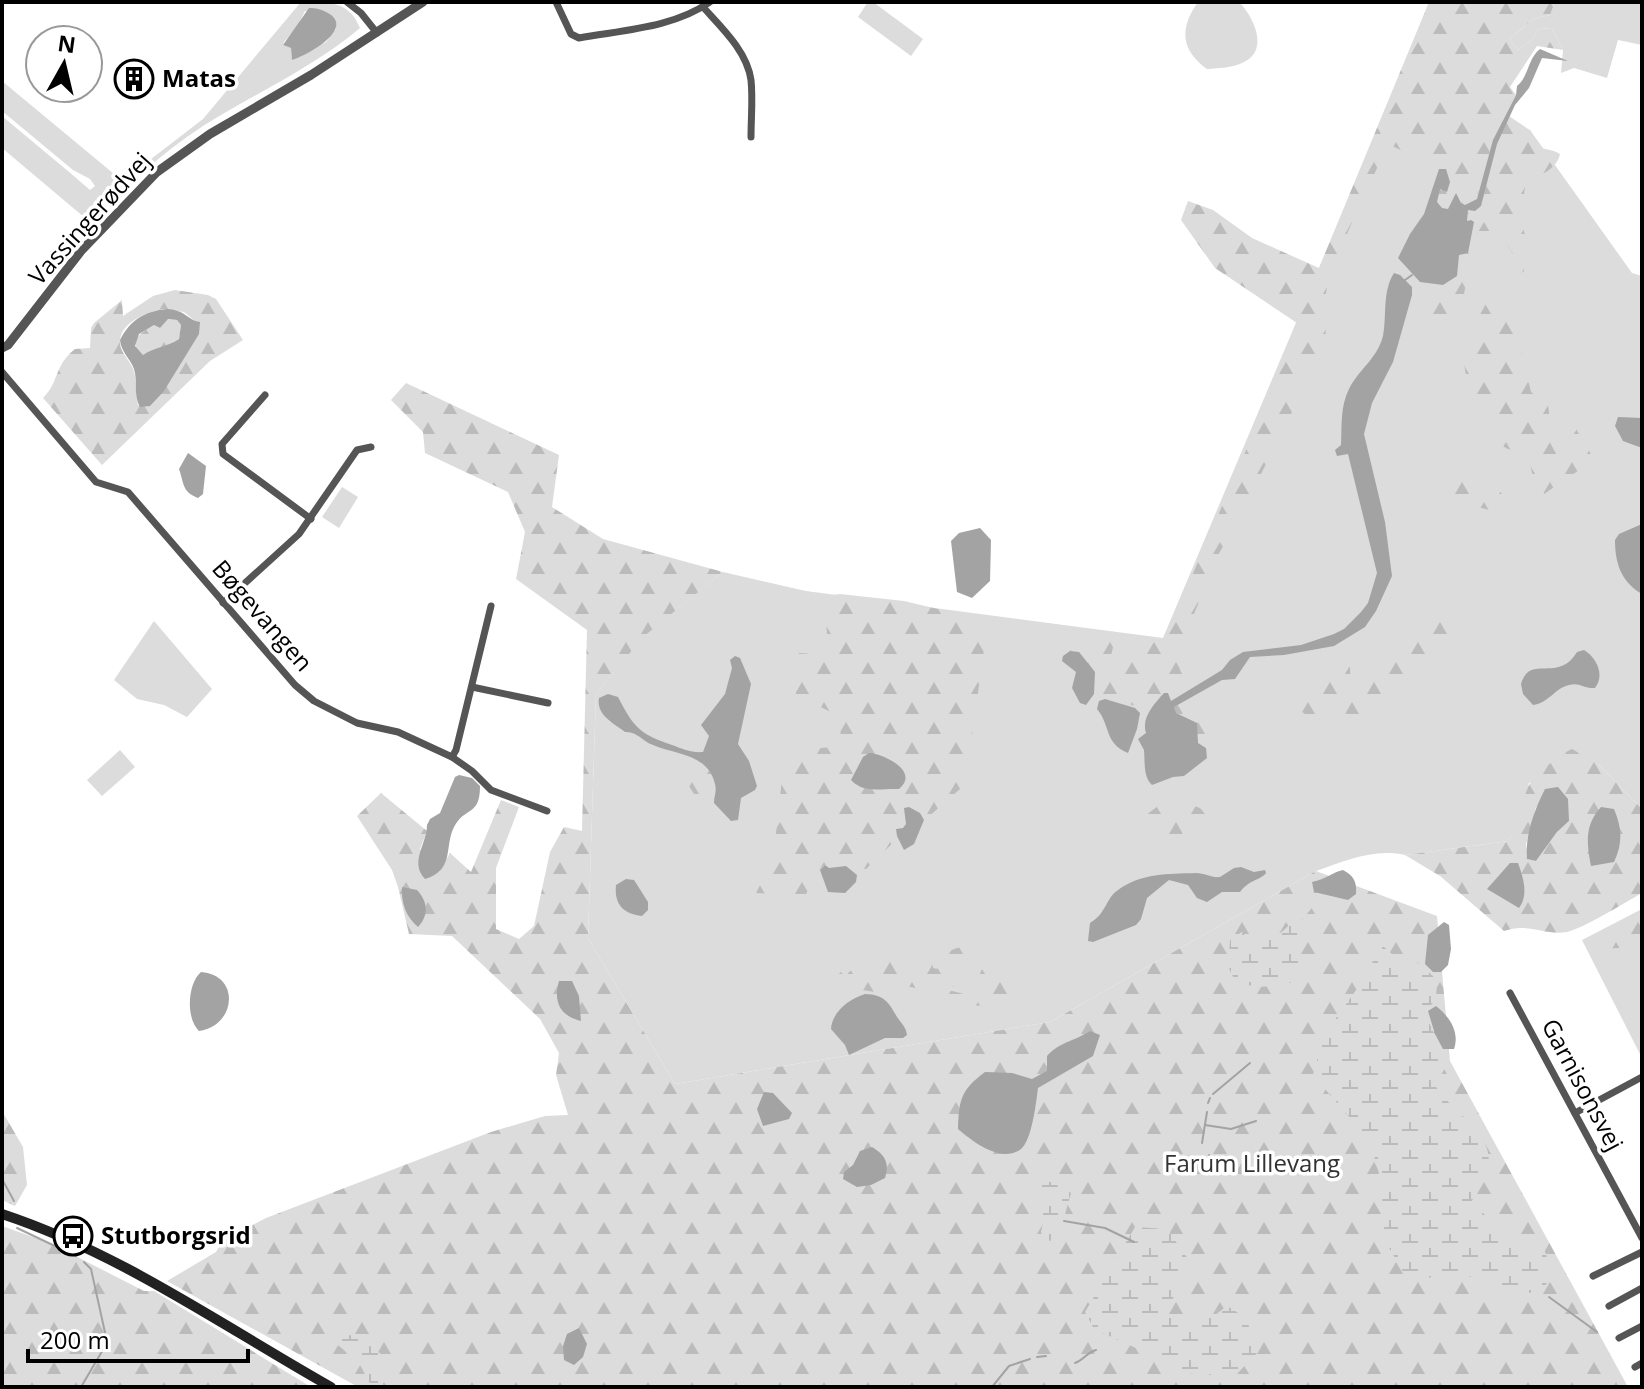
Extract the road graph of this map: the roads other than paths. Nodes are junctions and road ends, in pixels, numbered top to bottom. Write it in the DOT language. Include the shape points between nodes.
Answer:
graph roads {
  1 [pos="347,2"];
  2 [pos="423,2"];
  3 [pos="556,2"];
  4 [pos="706,4"];
  5 [pos="377,33"];
  6 [pos="751,137"];
  7 [pos="2,348"];
  8 [pos="2,372"];
  9 [pos="265,395"];
  10 [pos="371,447"];
  11 [pos="311,519"];
  12 [pos="223,603"];
  13 [pos="491,606"];
  14 [pos="472,687"];
  15 [pos="548,703"];
  16 [pos="452,757"];
  17 [pos="547,811"];
  18 [pos="1510,993"];
  19 [pos="1642,1077"];
  20 [pos="1575,1113"];
  21 [pos="2,1214"];
  22 [pos="1642,1238"];
  23 [pos="1642,1252"];
  24 [pos="1593,1276"];
  25 [pos="1642,1288"];
  26 [pos="1609,1306"];
  27 [pos="1642,1326"];
  28 [pos="1619,1338"];
  29 [pos="331,1387"];
  1 -- 5 [label="street"];
  2 -- 5 [label="street, Vassingerødvej"];
  3 -- 4 [label="street" via="571,34 579,38 670,21"];
  4 -- 6 [label="street" via="747,65"];
  5 -- 7 [label="street, Vassingerødvej" via="157,172 81,251"];
  8 -- 12 [label="street, Bøgevangen" via="96,482 128,492"];
  9 -- 11 [label="street" via="222,444 223,454"];
  10 -- 11 [label="street" via="357,450"];
  11 -- 12 [label="street"];
  12 -- 16 [label="street, Bøgevangen" via="314,701 357,723 398,732"];
  13 -- 14 [label="street"];
  14 -- 15 [label="street"];
  14 -- 16 [label="street"];
  16 -- 17 [label="street, Bøgevangen" via="491,790"];
  18 -- 20 [label="street, Garnisonsvej"];
  19 -- 20 [label="street"];
  20 -- 22 [label="street, Garnisonsvej"];
  21 -- 29 [label="main road" via="154,1283"];
  23 -- 24 [label="street"];
  25 -- 26 [label="street"];
  27 -- 28 [label="street"];
}
